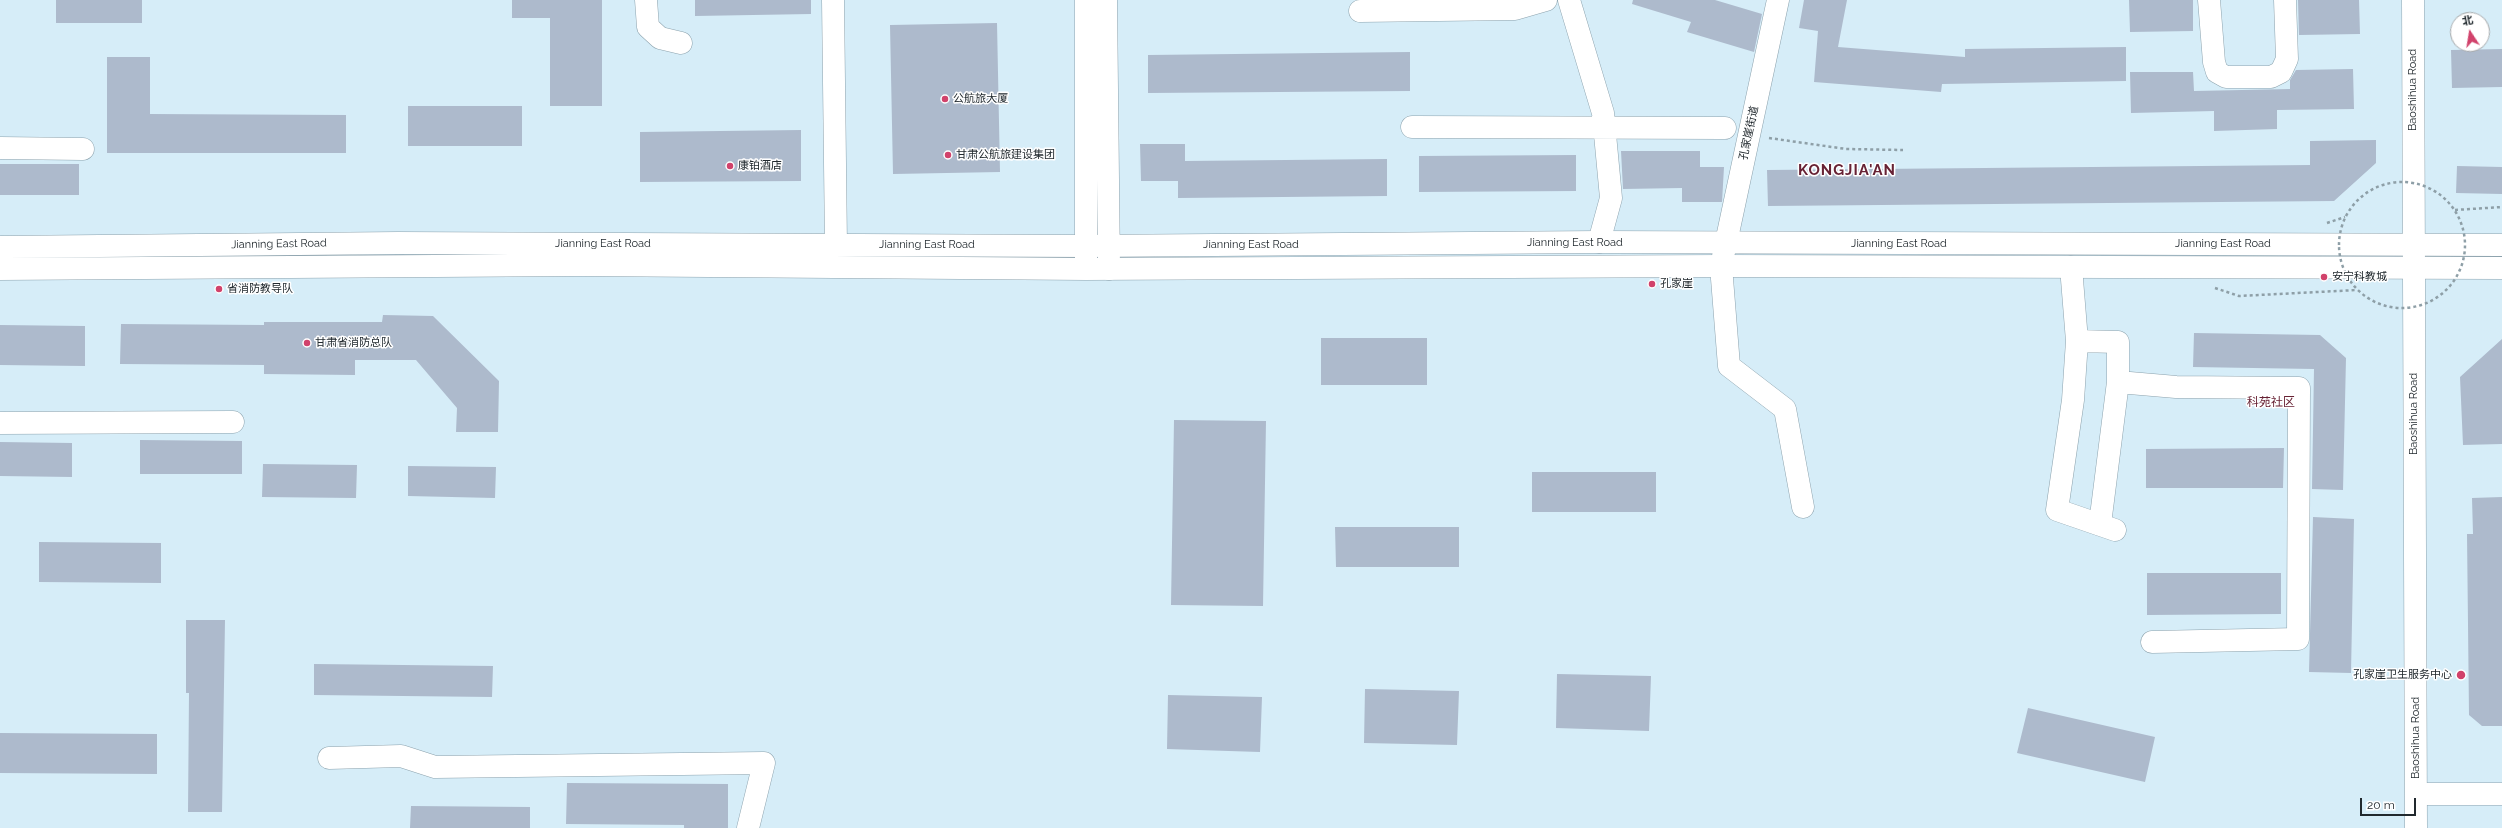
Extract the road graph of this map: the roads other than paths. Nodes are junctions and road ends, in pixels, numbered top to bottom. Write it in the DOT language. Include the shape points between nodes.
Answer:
graph roads {
  1 [pos="646,0"];
  2 [pos="833,0"];
  3 [pos="1086,0"];
  4 [pos="1106,0"];
  5 [pos="1546,0"];
  6 [pos="1569,0"];
  7 [pos="1778,0"];
  8 [pos="2209,0"];
  9 [pos="2285,0"];
  10 [pos="2413,0"];
  11 [pos="1360,11"];
  12 [pos="681,43"];
  13 [pos="1412,127"];
  14 [pos="1604,127"];
  15 [pos="1726,128"];
  16 [pos="0,148"];
  17 [pos="83,149"];
  18 [pos="1599,242"];
  19 [pos="1725,244"];
  20 [pos="2413,244"];
  21 [pos="836,245"];
  22 [pos="2502,245"];
  23 [pos="1086,246"];
  24 [pos="1108,246"];
  25 [pos="0,247"];
  26 [pos="1721,266"];
  27 [pos="2071,267"];
  28 [pos="2413,267"];
  29 [pos="2502,268"];
  30 [pos="0,269"];
  31 [pos="1086,269"];
  32 [pos="1109,269"];
  33 [pos="2077,341"];
  34 [pos="2118,382"];
  35 [pos="233,422"];
  36 [pos="0,423"];
  37 [pos="1803,507"];
  38 [pos="2152,642"];
  39 [pos="329,758"];
  40 [pos="2416,794"];
  41 [pos="2502,794"];
  42 [pos="748,828"];
  43 [pos="2416,828"];
  1 -- 12 [label="main road" via="648,27 660,38"];
  2 -- 21 [label="main road"];
  3 -- 23 [label="main road"];
  4 -- 24 [label="main road"];
  5 -- 11 [label="main road" via="1515,9"];
  6 -- 14 [label="main road" via="1603,113"];
  7 -- 19 [label="main road, 孔家崖街道"];
  8 -- 9 [label="main road" via="2217,72 2226,77 2271,77 2281,72 2287,59"];
  10 -- 20 [label="main road, Baoshihua Road"];
  13 -- 14 [label="main road"];
  14 -- 15 [label="main road"];
  14 -- 18 [label="main road" via="1611,198"];
  16 -- 17 [label="main road"];
  18 -- 19 [label="main road, Jianning East Road"];
  18 -- 24 [label="main road, Jianning East Road"];
  19 -- 20 [label="main road, Jianning East Road"];
  19 -- 26 [label="main road, 孔家崖街道"];
  20 -- 22 [label="main road, Jianning East Road"];
  20 -- 28 [label="main road, Baoshihua Road"];
  21 -- 23 [label="main road, Jianning East Road"];
  21 -- 25 [label="main road, Jianning East Road" via="398,243"];
  23 -- 24 [label="main road, Jianning East Road"];
  23 -- 31 [label="main road"];
  24 -- 32 [label="main road"];
  26 -- 27 [label="main road, Jianning East Road"];
  26 -- 32 [label="main road, Jianning East Road"];
  26 -- 37 [label="main road, 孔家崖街道" via="1729,366 1785,409"];
  27 -- 28 [label="main road, Jianning East Road"];
  27 -- 33 [label="main road"];
  28 -- 29 [label="main road, Jianning East Road"];
  28 -- 40 [label="main road, Baoshihua Road"];
  30 -- 31 [label="main road, Jianning East Road" via="574,265"];
  31 -- 32 [label="main road, Jianning East Road"];
  33 -- 34 [label="main road" via="2118,342"];
  33 -- 34 [label="main road" via="2073,400 2057,510 2107,527"];
  34 -- 38 [label="main road" via="2176,387 2299,388 2298,639"];
  35 -- 36 [label="main road"];
  39 -- 42 [label="main road" via="401,756 435,767 764,763"];
  40 -- 41 [label="main road"];
  40 -- 43 [label="main road, Baoshihua Road"];
}
